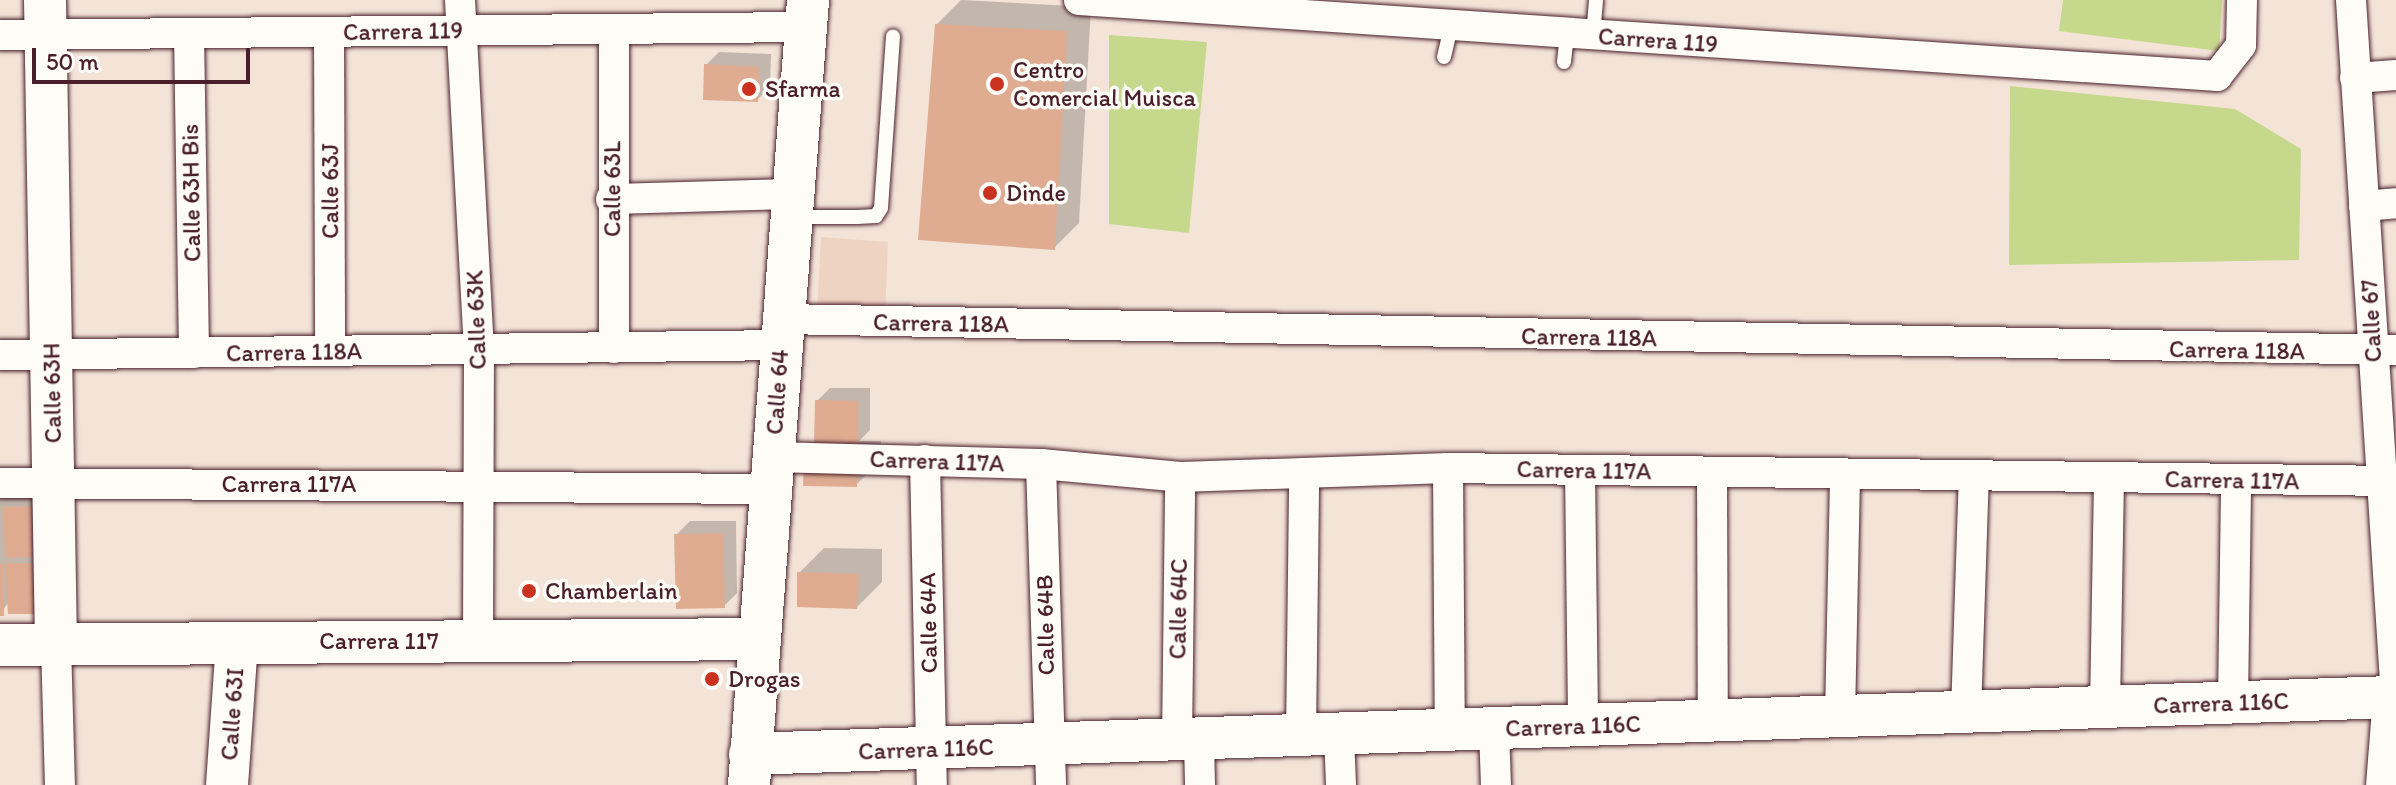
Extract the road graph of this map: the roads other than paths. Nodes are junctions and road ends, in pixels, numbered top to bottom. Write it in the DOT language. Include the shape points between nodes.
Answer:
graph roads {
  1 [pos="1079,0"];
  2 [pos="1596,0"];
  3 [pos="2242,0"];
  4 [pos="2351,0"];
  5 [pos="460,14"];
  6 [pos="807,14"];
  7 [pos="45,18"];
  8 [pos="1451,26"];
  9 [pos="614,30"];
  10 [pos="329,32"];
  11 [pos="189,33"];
  12 [pos="0,35"];
  13 [pos="893,36"];
  14 [pos="1575,44"];
  15 [pos="1444,57"];
  16 [pos="2396,75"];
  17 [pos="2355,78"];
  18 [pos="611,199"];
  19 [pos="2396,203"];
  20 [pos="791,205"];
  21 [pos="2364,206"];
  22 [pos="781,332"];
  23 [pos="614,348"];
  24 [pos="479,350"];
  25 [pos="330,351"];
  26 [pos="2384,352"];
  27 [pos="194,353"];
  28 [pos="51,354"];
  29 [pos="0,355"];
  30 [pos="925,460"];
  31 [pos="1041,464"];
  32 [pos="1448,468"];
  33 [pos="1580,470"];
  34 [pos="1712,472"];
  35 [pos="771,473"];
  36 [pos="1304,473"];
  37 [pos="1845,474"];
  38 [pos="1974,476"];
  39 [pos="1180,477"];
  40 [pos="2109,478"];
  41 [pos="2236,479"];
  42 [pos="2388,481"];
  43 [pos="0,483"];
  44 [pos="53,483"];
  45 [pos="478,484"];
  46 [pos="2393,638"];
  47 [pos="759,639"];
  48 [pos="478,641"];
  49 [pos="237,643"];
  50 [pos="56,644"];
  51 [pos="0,645"];
  52 [pos="2395,698"];
  53 [pos="2233,703"];
  54 [pos="2105,708"];
  55 [pos="1966,713"];
  56 [pos="1840,717"];
  57 [pos="1713,722"];
  58 [pos="1583,726"];
  59 [pos="1494,729"];
  60 [pos="1450,731"];
  61 [pos="1320,736"];
  62 [pos="1188,740"];
  63 [pos="1049,765"];
  64 [pos="931,767"];
  65 [pos="746,777"];
  66 [pos="60,785"];
  67 [pos="227,785"];
  68 [pos="1200,785"];
  69 [pos="1341,785"];
  70 [pos="1496,785"];
  71 [pos="2387,785"];
  1 -- 8 [label="street, Carrera 119"];
  2 -- 14 [label="lane"];
  3 -- 14 [label="street, Carrera 119" via="2241,45 2217,76"];
  4 -- 17 [label="street, Calle 67"];
  5 -- 9 [label="street, Carrera 119"];
  5 -- 10 [label="street, Carrera 119"];
  5 -- 24 [label="street, Calle 63K"];
  6 -- 9 [label="street, Carrera 119"];
  6 -- 20 [label="street, Calle 64"];
  7 -- 11 [label="street, Carrera 119"];
  7 -- 12 [label="street, Carrera 119"];
  7 -- 28 [label="street, Calle 63H"];
  8 -- 14 [label="street, Carrera 119"];
  8 -- 15 [label="lane"];
  9 -- 18 [label="street, Calle 63L"];
  10 -- 11 [label="street, Carrera 119"];
  10 -- 25 [label="street, Calle 63J"];
  11 -- 27 [label="street, Calle 63H Bis"];
  13 -- 20 [label="lane" via="881,208 876,216 857,217"];
  16 -- 17 [label="street"];
  17 -- 21 [label="street, Calle 67"];
  18 -- 20 [label="street"];
  18 -- 23 [label="street, Calle 63L"];
  19 -- 21 [label="street"];
  20 -- 22 [label="street, Calle 64"];
  21 -- 26 [label="street, Calle 67"];
  22 -- 23 [label="street, Carrera 118A"];
  22 -- 26 [label="street, Carrera 118A"];
  22 -- 35 [label="street, Calle 64"];
  23 -- 24 [label="street, Carrera 118A"];
  24 -- 25 [label="street, Carrera 118A"];
  24 -- 45 [label="street, Calle 63K"];
  25 -- 27 [label="street, Carrera 118A"];
  26 -- 42 [label="street, Calle 67"];
  27 -- 28 [label="street, Carrera 118A"];
  28 -- 29 [label="street, Carrera 118A"];
  28 -- 44 [label="street, Calle 63H"];
  30 -- 31 [label="street, Carrera 117A"];
  30 -- 35 [label="street, Carrera 117A"];
  30 -- 64 [label="street, Calle 64A"];
  31 -- 39 [label="street, Carrera 117A"];
  31 -- 63 [label="street, Calle 64B"];
  32 -- 33 [label="street, Carrera 117A"];
  32 -- 36 [label="street, Carrera 117A"];
  32 -- 60 [label="street"];
  33 -- 34 [label="street, Carrera 117A"];
  33 -- 58 [label="street"];
  34 -- 37 [label="street, Carrera 117A"];
  34 -- 57 [label="street"];
  35 -- 45 [label="street, Carrera 117A"];
  35 -- 47 [label="street, Calle 64"];
  36 -- 39 [label="street, Carrera 117A"];
  36 -- 61 [label="street"];
  37 -- 38 [label="street, Carrera 117A"];
  37 -- 56 [label="street"];
  38 -- 40 [label="street, Carrera 117A"];
  38 -- 55 [label="street"];
  39 -- 62 [label="street, Calle 64C"];
  40 -- 41 [label="street, Carrera 117A"];
  40 -- 54 [label="street"];
  41 -- 42 [label="street, Carrera 117A"];
  41 -- 53 [label="street"];
  42 -- 46 [label="street, Calle 67"];
  43 -- 44 [label="street, Carrera 117A"];
  44 -- 45 [label="street, Carrera 117A"];
  44 -- 50 [label="street, Calle 63H"];
  45 -- 48 [label="street, Calle 63K"];
  46 -- 52 [label="street, Calle 67"];
  47 -- 48 [label="street, Carrera 117"];
  47 -- 65 [label="street, Calle 64"];
  48 -- 49 [label="street, Carrera 117"];
  49 -- 50 [label="street, Carrera 117"];
  49 -- 67 [label="street, Calle 63I"];
  50 -- 51 [label="street, Carrera 117"];
  50 -- 66 [label="street, Calle 63H"];
  52 -- 53 [label="street, Carrera 116C"];
  52 -- 71 [label="street, Calle 67"];
  53 -- 54 [label="street, Carrera 116C"];
  54 -- 55 [label="street, Carrera 116C"];
  55 -- 56 [label="street, Carrera 116C"];
  56 -- 57 [label="street, Carrera 116C"];
  57 -- 58 [label="street, Carrera 116C"];
  58 -- 59 [label="street, Carrera 116C"];
  59 -- 60 [label="street, Carrera 116C"];
  59 -- 70 [label="street"];
  60 -- 61 [label="street, Carrera 116C"];
  61 -- 62 [label="street, Carrera 116C"];
  61 -- 69 [label="street"];
  62 -- 63 [label="street, Carrera 116C"];
  62 -- 68 [label="street, Calle 64C"];
  63 -- 64 [label="street, Carrera 116C"];
  64 -- 65 [label="street, Carrera 116C"];
}
